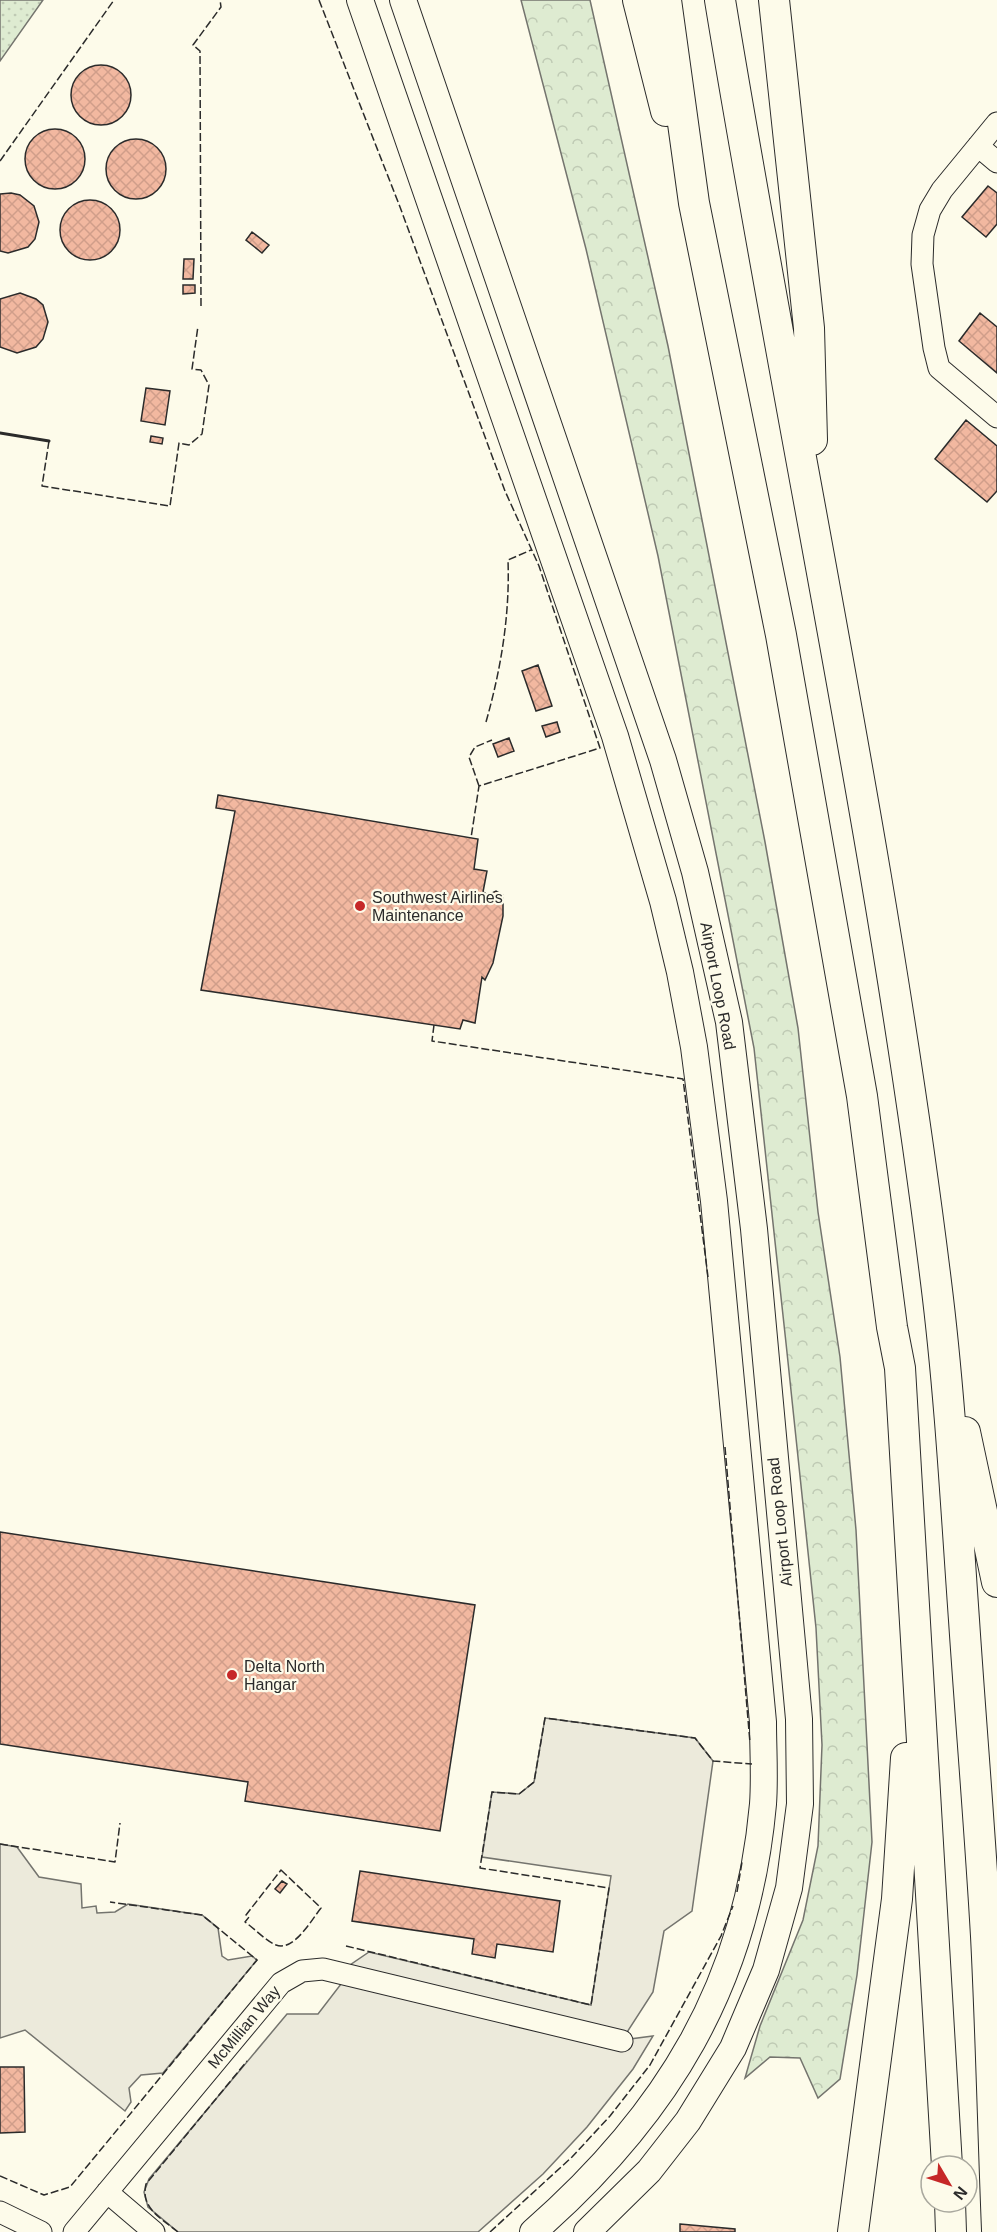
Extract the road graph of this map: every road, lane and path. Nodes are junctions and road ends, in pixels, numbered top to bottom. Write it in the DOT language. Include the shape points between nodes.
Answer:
graph roads {
  1 [pos="360,0"];
  2 [pos="403,0"];
  3 [pos="638,0"];
  4 [pos="666,0"];
  5 [pos="720,0"];
  6 [pos="774,0"];
  7 [pos="997,123"];
  8 [pos="978,146"];
  9 [pos="997,162"];
  10 [pos="694,203"];
  11 [pos="997,417"];
  12 [pos="808,485"];
  13 [pos="900,1368"];
  14 [pos="947,1375"];
  15 [pos="997,1582"];
  16 [pos="622,2040"];
  17 [pos="946,2154"];
  18 [pos="107,2192"];
  19 [pos="0,2212"];
  20 [pos="950,2214"];
  21 [pos="997,2230"];
  22 [pos="41,2232"];
  23 [pos="74,2232"];
  24 [pos="154,2232"];
  25 [pos="533,2232"];
  26 [pos="587,2232"];
  27 [pos="853,2232"];
  28 [pos="951,2232"];
  1 -- 25 [label="main road" via="627,772 663,901 694,1047 714,1201 763,1722 763,1802 752,1882 730,1960 698,2033 656,2102 619,2149"];
  2 -- 26 [label="main road, Airport Loop Road" via="663,760 729,1022 754,1229 800,1719 800,1804 789,1888 766,1970 733,2048 688,2121 656,2162"];
  3 -- 10 [label="highway" via="667,117"];
  4 -- 10 [label="highway"];
  5 -- 12 [label="highway" via="780,357"];
  6 -- 12 [label="highway" via="809,328 813,439"];
  7 -- 8 [label="street"];
  8 -- 9 [label="street"];
  8 -- 11 [label="street" via="930,210 923,235 922,264 939,368"];
  10 -- 13 [label="highway" via="781,635 860,1084"];
  12 -- 14 [label="highway" via="901,1026"];
  13 -- 17 [label="highway"];
  13 -- 27 [label="highway" via="885,1430 907,1686 906,1786 897,1899"];
  14 -- 15 [label="highway" via="968,1442"];
  14 -- 21 [label="highway" via="986,1937"];
  16 -- 18 [label="street, McMillian Way" via="323,1969 302,1971 280,1983"];
  18 -- 23 [label="street, McMillian Way"];
  18 -- 24 [label="street"];
  19 -- 22 [label="street"];
  20 -- 28 [label="highway"];
}
